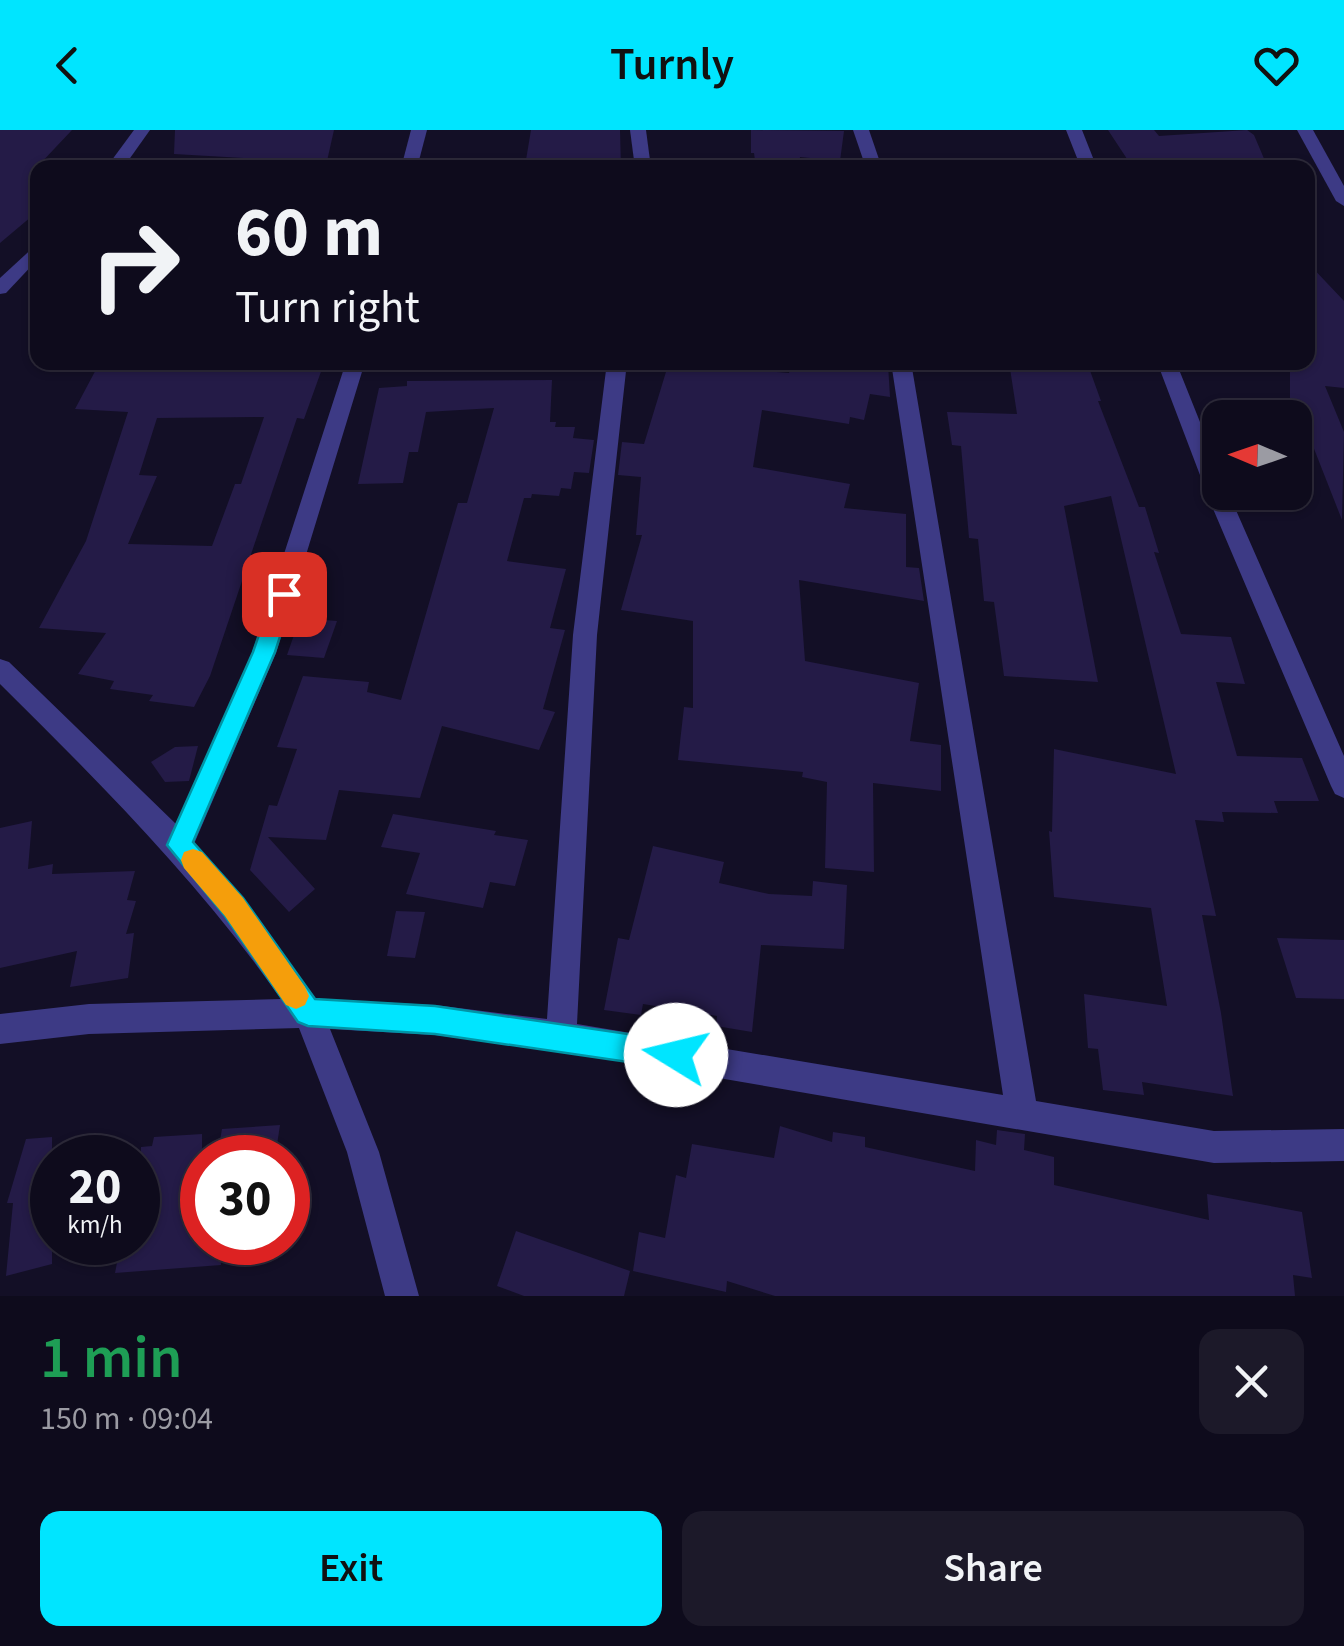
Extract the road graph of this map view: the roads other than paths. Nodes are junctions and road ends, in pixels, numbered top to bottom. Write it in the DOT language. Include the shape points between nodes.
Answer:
graph roads {
  1 [pos="142,130"];
  2 [pos="418,130"];
  3 [pos="638,130"];
  4 [pos="861,130"];
  5 [pos="1074,130"];
  6 [pos="1305,130"];
  7 [pos="120,160"];
  8 [pos="412,160"];
  9 [pos="642,160"];
  10 [pos="871,160"];
  11 [pos="1086,160"];
  12 [pos="1344,201"];
  13 [pos="30,257"];
  14 [pos="0,289"];
  15 [pos="353,370"];
  16 [pos="616,370"];
  17 [pos="902,370"];
  18 [pos="1169,370"];
  19 [pos="0,669"];
  20 [pos="1344,786"];
  21 [pos="180,845"];
  22 [pos="308,1012"];
  23 [pos="0,1029"];
  24 [pos="560,1036"];
  25 [pos="1022,1112"];
  26 [pos="1344,1145"];
  27 [pos="402,1296"];
  1 -- 7 [label="street"];
  2 -- 8 [label="street"];
  3 -- 9 [label="street"];
  4 -- 10 [label="street"];
  5 -- 11 [label="street"];
  6 -- 12 [label="street"];
  13 -- 14 [label="street"];
  15 -- 21 [label="street" via="264,652"];
  16 -- 24 [label="street" via="586,635"];
  17 -- 25 [label="street"];
  18 -- 20 [label="street"];
  19 -- 21 [label="street"];
  21 -- 22 [label="street" via="234,907"];
  22 -- 23 [label="street" via="89,1019"];
  22 -- 24 [label="street"];
  22 -- 27 [label="street" via="389,1234"];
  24 -- 25 [label="street"];
  25 -- 26 [label="street" via="1214,1146"];
}
